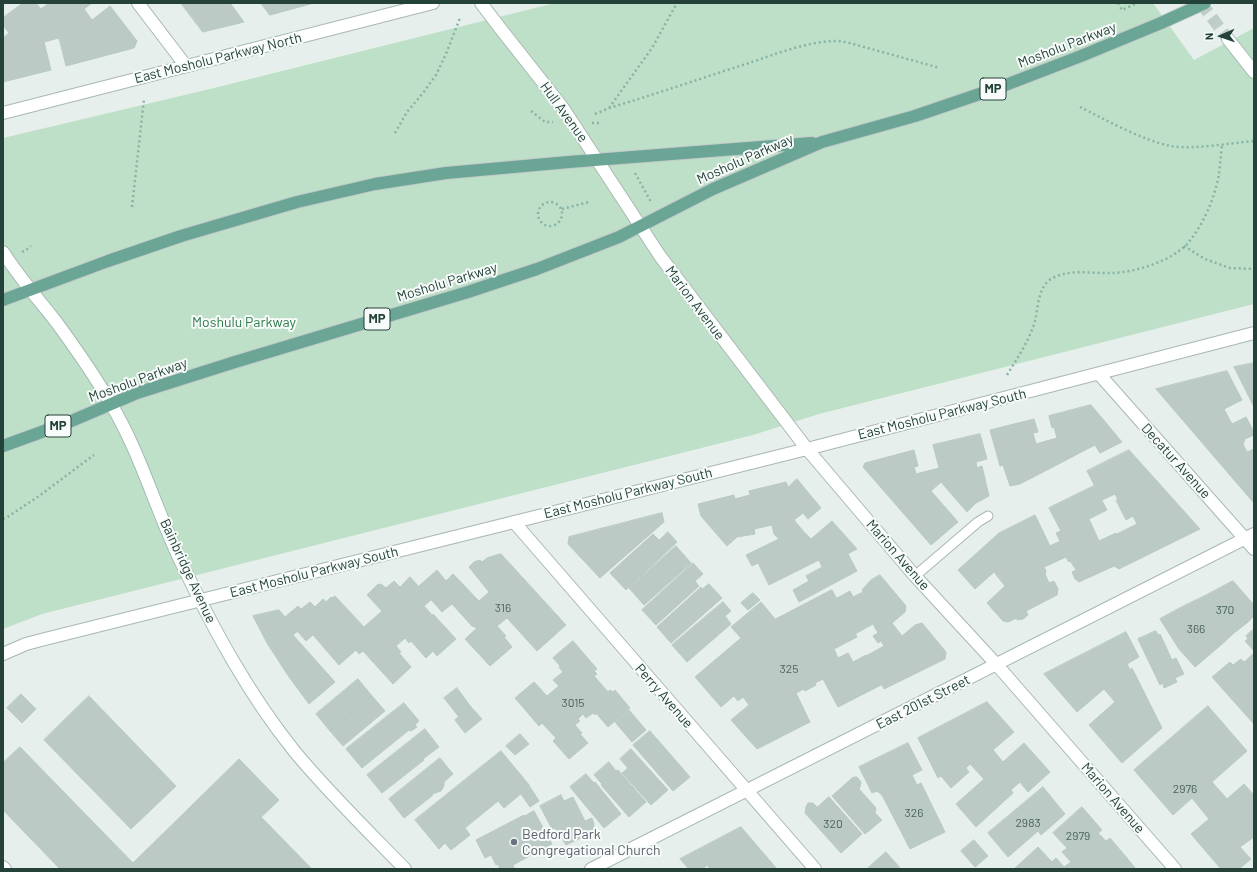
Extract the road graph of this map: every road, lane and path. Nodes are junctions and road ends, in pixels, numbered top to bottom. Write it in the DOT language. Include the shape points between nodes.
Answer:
graph roads {
  1 [pos="138,3"];
  2 [pos="433,3"];
  3 [pos="482,3"];
  4 [pos="677,3"];
  5 [pos="1118,3"];
  6 [pos="1137,3"];
  7 [pos="1206,3"];
  8 [pos="460,18"];
  9 [pos="1228,39"];
  10 [pos="186,66"];
  11 [pos="940,68"];
  12 [pos="1254,72"];
  13 [pos="144,99"];
  14 [pos="1080,107"];
  15 [pos="609,108"];
  16 [pos="531,111"];
  17 [pos="3,113"];
  18 [pos="595,114"];
  19 [pos="545,122"];
  20 [pos="395,133"];
  21 [pos="1254,141"];
  22 [pos="822,142"];
  23 [pos="1222,144"];
  24 [pos="597,160"];
  25 [pos="633,169"];
  26 [pos="651,201"];
  27 [pos="590,202"];
  28 [pos="132,207"];
  29 [pos="562,209"];
  30 [pos="640,226"];
  31 [pos="1184,246"];
  32 [pos="3,252"];
  33 [pos="1254,269"];
  34 [pos="31,290"];
  35 [pos="3,300"];
  36 [pos="1254,333"];
  37 [pos="1007,374"];
  38 [pos="1099,374"];
  39 [pos="111,404"];
  40 [pos="3,446"];
  41 [pos="807,448"];
  42 [pos="94,455"];
  43 [pos="988,516"];
  44 [pos="3,519"];
  45 [pos="514,522"];
  46 [pos="1250,536"];
  47 [pos="1254,549"];
  48 [pos="915,576"];
  49 [pos="200,600"];
  50 [pos="3,654"];
  51 [pos="996,665"];
  52 [pos="747,791"];
  53 [pos="3,867"];
  54 [pos="5,869"];
  55 [pos="405,869"];
  56 [pos="591,869"];
  57 [pos="815,869"];
  58 [pos="1175,869"];
  1 -- 10 [label="street"];
  2 -- 10 [label="street, East Mosholu Parkway North"];
  3 -- 24 [label="street, Hull Avenue" via="563,108"];
  4 -- 15 [label="path" via="652,48"];
  5 -- 6 [label="path" via="1122,10"];
  7 -- 22 [label="main road, Mosholu Parkway / MP, bridge" via="1041,72 915,116"];
  8 -- 20 [label="path" via="436,75 407,112"];
  9 -- 12 [label="street"];
  10 -- 17 [label="street, East Mosholu Parkway North"];
  11 -- 15 [label="path" via="837,40 790,50"];
  13 -- 28 [label="path"];
  14 -- 23 [label="path" via="1156,142 1172,146"];
  15 -- 18 [label="path"];
  16 -- 19 [label="path"];
  21 -- 23 [label="path"];
  22 -- 24 [label="main road, Mosholu Parkway / MP"];
  22 -- 30 [label="main road, Mosholu Parkway / MP" via="712,189"];
  23 -- 31 [label="path" via="1219,176 1212,199 1200,225"];
  24 -- 30 [label="street, Hull Avenue"];
  24 -- 34 [label="main road, Mosholu Parkway / MP" via="446,173 339,192 181,236"];
  25 -- 26 [label="path"];
  27 -- 29 [label="path"];
  29 -- 29 [label="path" via="563,215 559,223 549,227 540,222 537,212 542,203 552,201"];
  30 -- 39 [label="main road, Mosholu Parkway / MP" via="604,244 502,281 235,362 137,393"];
  30 -- 41 [label="street, Marion Avenue" via="660,256"];
  31 -- 33 [label="path" via="1205,259 1230,268"];
  31 -- 37 [label="path" via="1155,263 1133,271 1061,274 1049,280 1042,289 1029,337"];
  32 -- 34 [label="street, Bainbridge Avenue"];
  34 -- 35 [label="main road, Mosholu Parkway / MP"];
  34 -- 39 [label="street, Bainbridge Avenue"];
  36 -- 38 [label="street, East Mosholu Parkway South"];
  38 -- 41 [label="street, East Mosholu Parkway South"];
  38 -- 46 [label="street, Decatur Avenue"];
  39 -- 40 [label="main road, Mosholu Parkway / MP"];
  39 -- 49 [label="street, Bainbridge Avenue" via="135,450 181,563"];
  41 -- 45 [label="street, East Mosholu Parkway South"];
  41 -- 48 [label="street, Marion Avenue"];
  42 -- 44 [label="path"];
  43 -- 48 [label="lane"];
  45 -- 49 [label="street, East Mosholu Parkway South"];
  45 -- 52 [label="street, Perry Avenue"];
  46 -- 47 [label="street, Decatur Avenue"];
  46 -- 51 [label="street, East 201st Street"];
  48 -- 51 [label="street, Marion Avenue"];
  49 -- 50 [label="street, East Mosholu Parkway South" via="26,644"];
  49 -- 55 [label="street, Bainbridge Avenue" via="249,688 278,730 316,776"];
  51 -- 52 [label="street, East 201st Street"];
  51 -- 58 [label="street, Marion Avenue"];
  52 -- 56 [label="street, East 201st Street"];
  52 -- 57 [label="street, Perry Avenue"];
  53 -- 54 [label="street"];
}
